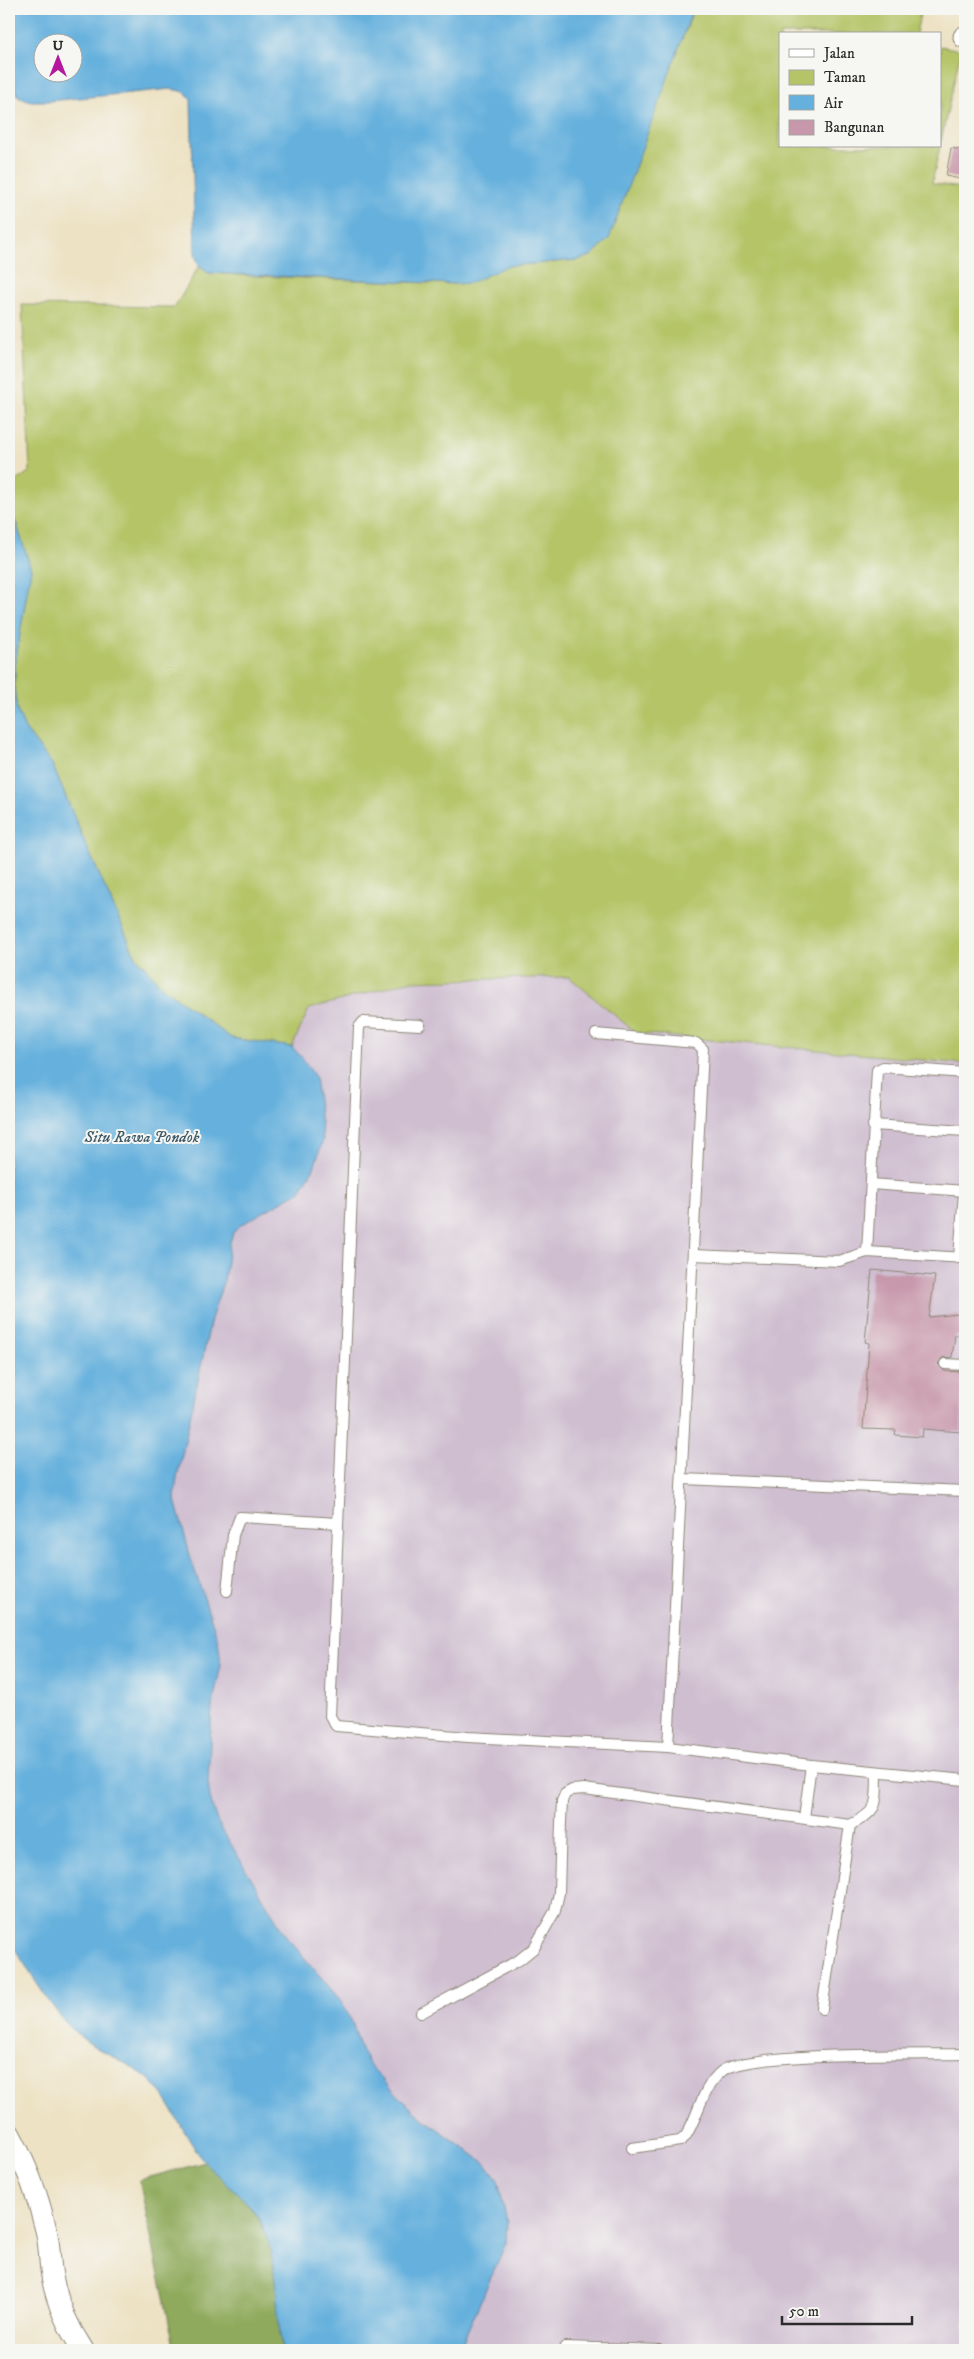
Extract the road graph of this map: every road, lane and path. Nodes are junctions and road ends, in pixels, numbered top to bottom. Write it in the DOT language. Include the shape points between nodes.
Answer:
graph roads {
  1 [pos="420,1025"];
  2 [pos="596,1034"];
  3 [pos="965,1073"];
  4 [pos="873,1125"];
  5 [pos="965,1131"];
  6 [pos="965,1179"];
  7 [pos="871,1184"];
  8 [pos="965,1191"];
  9 [pos="867,1252"];
  10 [pos="693,1255"];
  11 [pos="962,1258"];
  12 [pos="945,1364"];
  13 [pos="965,1365"];
  14 [pos="683,1479"];
  15 [pos="965,1491"];
  16 [pos="338,1523"];
  17 [pos="227,1591"];
  18 [pos="668,1747"];
  19 [pos="811,1766"];
  20 [pos="876,1772"];
  21 [pos="965,1780"];
  22 [pos="804,1818"];
  23 [pos="850,1824"];
  24 [pos="822,2009"];
  25 [pos="420,2013"];
  26 [pos="965,2054"];
  27 [pos="9,2133"];
  28 [pos="632,2148"];
  29 [pos="18,2169"];
  30 [pos="565,2347"];
  31 [pos="82,2350"];
  32 [pos="659,2350"];
  1 -- 16 [label="lane" via="363,1022 359,1027"];
  2 -- 10 [label="lane" via="696,1043 703,1049"];
  3 -- 4 [label="lane" via="879,1068"];
  4 -- 5 [label="lane"];
  4 -- 7 [label="lane"];
  6 -- 8 [label="lane"];
  7 -- 8 [label="lane"];
  7 -- 9 [label="lane"];
  8 -- 11 [label="lane"];
  9 -- 10 [label="lane" via="839,1262"];
  9 -- 11 [label="lane"];
  10 -- 14 [label="lane"];
  12 -- 13 [label="lane"];
  14 -- 15 [label="lane"];
  14 -- 18 [label="lane"];
  16 -- 17 [label="lane" via="240,1517 233,1535"];
  16 -- 18 [label="lane" via="330,1716 336,1726 468,1737"];
  18 -- 19 [label="lane"];
  19 -- 20 [label="lane"];
  19 -- 22 [label="lane"];
  20 -- 21 [label="lane"];
  20 -- 23 [label="lane" via="876,1804 868,1816"];
  22 -- 23 [label="lane"];
  22 -- 25 [label="lane" via="572,1790 562,1801 559,1893 555,1911 534,1948 519,1960"];
  23 -- 24 [label="lane"];
  26 -- 28 [label="lane" via="813,2056 738,2063 723,2071 708,2087 685,2137 680,2141"];
  27 -- 29 [label="street"];
  29 -- 31 [label="street" via="47,2232 58,2305"];
  30 -- 32 [label="lane"];
}
